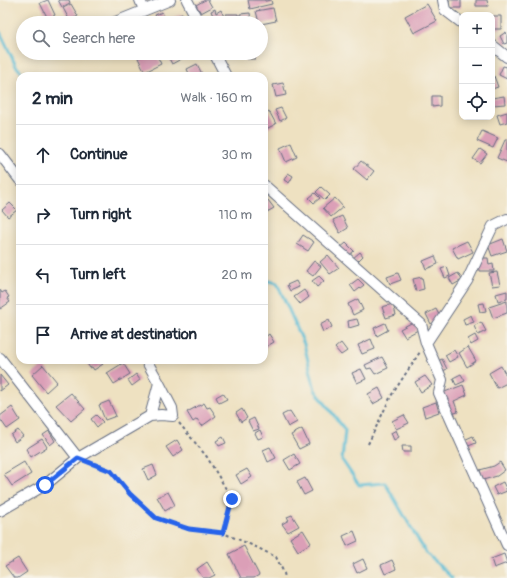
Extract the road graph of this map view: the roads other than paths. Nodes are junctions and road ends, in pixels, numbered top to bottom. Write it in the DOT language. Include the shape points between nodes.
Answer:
graph roads {
  1 [pos="140,0"];
  2 [pos="170,0"];
  3 [pos="188,0"];
  4 [pos="443,0"];
  5 [pos="144,10"];
  6 [pos="130,16"];
  7 [pos="196,16"];
  8 [pos="459,21"];
  9 [pos="495,47"];
  10 [pos="507,57"];
  11 [pos="218,60"];
  12 [pos="224,72"];
  13 [pos="0,154"];
  14 [pos="16,175"];
  15 [pos="268,189"];
  16 [pos="507,219"];
  17 [pos="426,343"];
  18 [pos="0,358"];
  19 [pos="148,364"];
  20 [pos="160,383"];
  21 [pos="150,416"];
  22 [pos="78,458"];
  23 [pos="0,511"];
  24 [pos="507,545"];
  1 -- 5 [label="street"];
  2 -- 5 [label="street"];
  3 -- 7 [label="street"];
  4 -- 8 [label="street" via="445,10"];
  5 -- 6 [label="street"];
  9 -- 10 [label="street"];
  11 -- 12 [label="street"];
  13 -- 14 [label="street"];
  15 -- 17 [label="street" via="421,324"];
  16 -- 17 [label="street" via="493,226 467,281"];
  17 -- 24 [label="street" via="442,380 438,393"];
  18 -- 22 [label="street"];
  19 -- 20 [label="street"];
  20 -- 21 [label="street"];
  20 -- 21 [label="street" via="172,408 173,416"];
  21 -- 22 [label="street"];
  22 -- 23 [label="street" via="45,485"];
}
